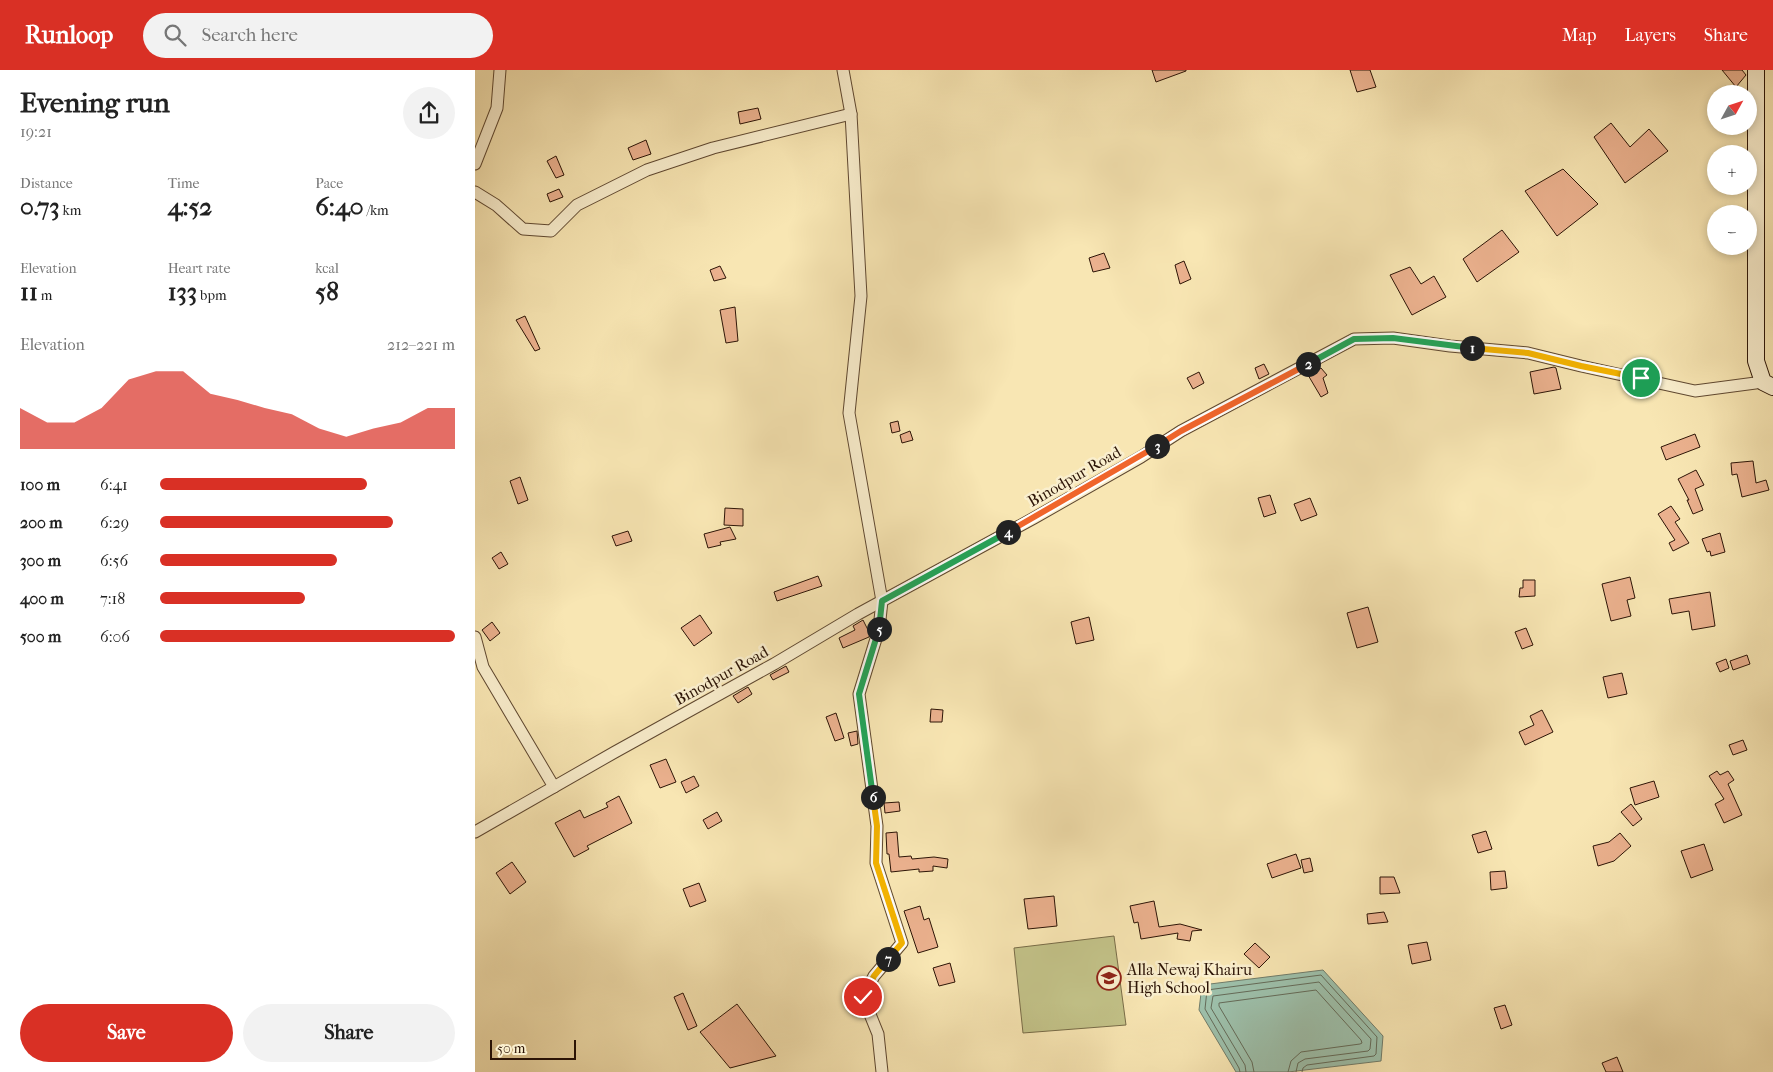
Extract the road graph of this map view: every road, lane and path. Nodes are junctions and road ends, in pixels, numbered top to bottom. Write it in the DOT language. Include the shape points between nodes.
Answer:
graph roads {
  1 [pos="500,70"];
  2 [pos="843,70"];
  3 [pos="1756,70"];
  4 [pos="851,114"];
  5 [pos="475,164"];
  6 [pos="475,192"];
  7 [pos="1768,384"];
  8 [pos="882,601"];
  9 [pos="475,637"];
  10 [pos="555,787"];
  11 [pos="475,832"];
  12 [pos="882,1072"];
  1 -- 5 [label="street" via="497,108"];
  2 -- 4 [label="street"];
  3 -- 7 [label="main road" via="1756,361"];
  4 -- 6 [label="street" via="713,148 647,170 577,204 551,231 523,229 496,205"];
  4 -- 8 [label="street" via="861,296 849,413"];
  7 -- 8 [label="street, Binodpur Road" via="1695,391 1528,353 1393,338 1354,339 1181,431 1043,513"];
  8 -- 10 [label="street, Binodpur Road"];
  8 -- 12 [label="street" via="879,630 859,694 877,826 876,863 902,943 874,976 863,997 878,1034"];
  9 -- 10 [label="street" via="483,666"];
  10 -- 11 [label="street, Binodpur Road"];
}
